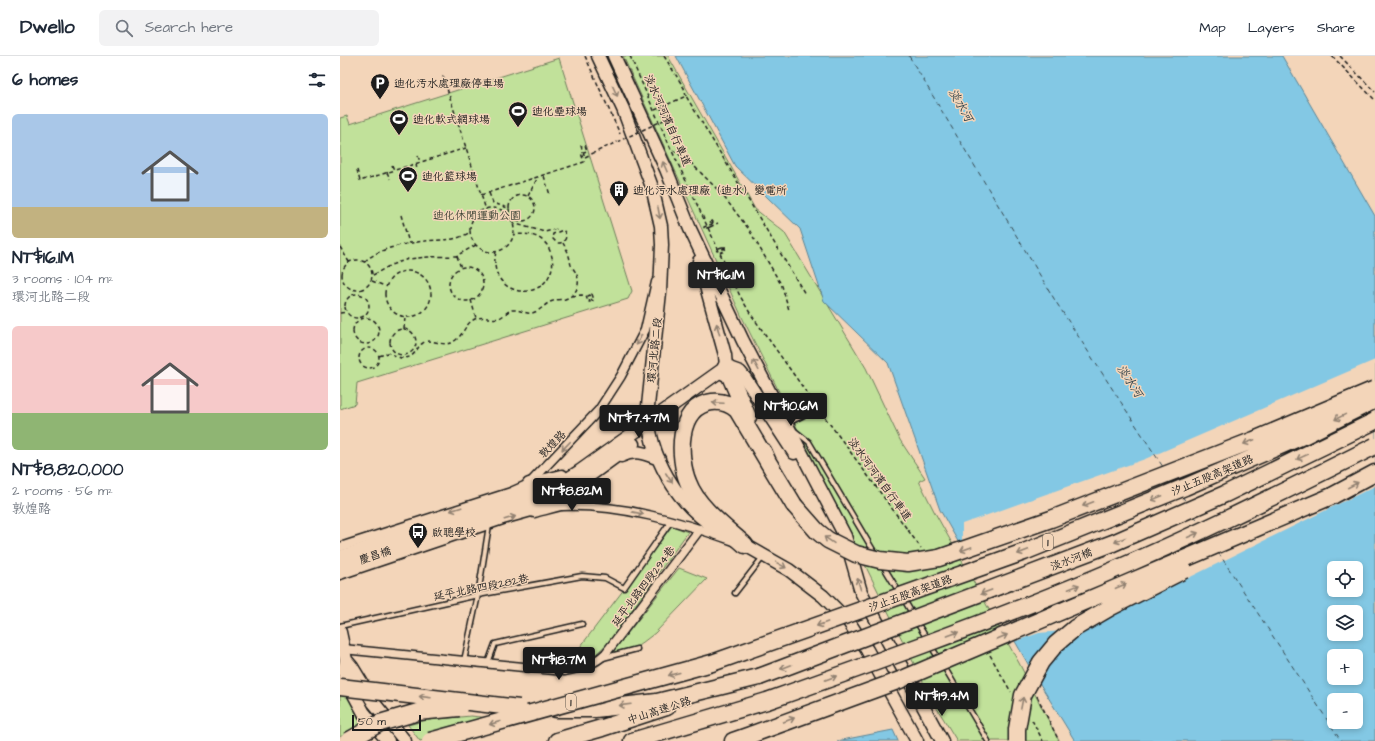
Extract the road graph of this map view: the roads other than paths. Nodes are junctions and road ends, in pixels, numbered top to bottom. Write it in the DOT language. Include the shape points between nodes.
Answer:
graph roads {
  1 [pos="598,56"];
  2 [pos="614,56"];
  3 [pos="690,229"];
  4 [pos="661,262"];
  5 [pos="726,367"];
  6 [pos="1375,389"];
  7 [pos="1375,400"];
  8 [pos="818,408"];
  9 [pos="1375,421"];
  10 [pos="787,424"];
  11 [pos="649,427"];
  12 [pos="1375,446"];
  13 [pos="659,459"];
  14 [pos="768,462"];
  15 [pos="607,463"];
  16 [pos="1375,473"];
  17 [pos="583,475"];
  18 [pos="529,484"];
  19 [pos="1332,496"];
  20 [pos="531,512"];
  21 [pos="834,515"];
  22 [pos="671,520"];
  23 [pos="489,525"];
  24 [pos="700,529"];
  25 [pos="409,539"];
  26 [pos="745,545"];
  27 [pos="340,547"];
  28 [pos="764,556"];
  29 [pos="340,557"];
  30 [pos="340,566"];
  31 [pos="340,575"];
  32 [pos="735,593"];
  33 [pos="478,595"];
  34 [pos="582,624"];
  35 [pos="340,626"];
  36 [pos="340,632"];
  37 [pos="637,649"];
  38 [pos="345,654"];
  39 [pos="601,658"];
  40 [pos="464,661"];
  41 [pos="488,664"];
  42 [pos="759,677"];
  43 [pos="340,687"];
  44 [pos="768,701"];
  45 [pos="519,708"];
  46 [pos="348,741"];
  47 [pos="388,741"];
  48 [pos="406,741"];
  49 [pos="430,741"];
  50 [pos="558,741"];
  51 [pos="632,741"];
  52 [pos="672,741"];
  53 [pos="733,741"];
  54 [pos="917,741"];
  55 [pos="942,741"];
  56 [pos="988,741"];
  57 [pos="1018,741"];
  1 -- 4 [label="main road, 環河北路二段, one-way" via="623,109 652,187 661,226"];
  3 -- 2 [label="main road, one-way" via="666,169"];
  5 -- 3 [label="main road, one-way" via="725,355"];
  10 -- 3 [label="main road, one-way" via="743,341"];
  4 -- 11 [label="main road, 環河北路二段" via="648,406"];
  4 -- 18 [label="street, 敦煌路, one-way" via="644,330 621,376 599,410"];
  5 -- 11 [label="main road"];
  5 -- 14 [label="highway"];
  5 -- 21 [label="main road" via="740,372 745,378"];
  6 -- 14 [label="highway, one-way, bridge" via="1247,443 1051,519 939,558 908,563 856,554 828,540 794,505"];
  7 -- 49 [label="highway, 汐止五股高架道路 / 1, one-way, bridge" via="1303,436 1185,487 995,562 712,663"];
  8 -- 10 [label="lane"];
  9 -- 42 [label="highway, 淡水河橋 / 1, one-way, bridge" via="1232,490 1113,543"];
  10 -- 21 [label="main road"];
  10 -- 56 [label="lane" via="808,442"];
  11 -- 13 [label="main road, 環河北路二段"];
  11 -- 15 [label="main road"];
  11 -- 17 [label="main road"];
  44 -- 12 [label="highway, one-way, bridge" via="958,632 1079,584 1214,526"];
  13 -- 15 [label="main road" via="632,452"];
  13 -- 26 [label="main road, 環河北路二段, one-way" via="680,495 700,516"];
  14 -- 26 [label="highway, one-way" via="737,410 732,406 708,402 693,412 685,426 681,450 688,484 707,510"];
  15 -- 17 [label="main road"];
  19 -- 16 [label="highway, one-way"];
  17 -- 18 [label="main road"];
  17 -- 20 [label="main road" via="577,497"];
  17 -- 25 [label="main road"];
  18 -- 27 [label="street, 敦煌路, one-way"];
  53 -- 19 [label="highway, one-way, bridge" via="900,680"];
  57 -- 19 [label="highway, one-way, bridge" via="1017,729 1023,695 1041,662 1056,644 1075,628"];
  20 -- 22 [label="street, one-way" via="564,506 603,508"];
  23 -- 20 [label="street, one-way"];
  55 -- 21 [label="main road, one-way" via="861,592 845,536"];
  22 -- 24 [label="street"];
  22 -- 33 [label="lane, 延平北路四段282巷" via="624,588 605,578 582,576"];
  23 -- 31 [label="street"];
  23 -- 33 [label="lane"];
  24 -- 26 [label="street"];
  24 -- 39 [label="street, 延平北路四段294巷"];
  25 -- 29 [label="main road, 慶昌橋"];
  25 -- 30 [label="main road, 慶昌橋"];
  26 -- 28 [label="main road, 環河北路二段"];
  28 -- 32 [label="lane"];
  28 -- 54 [label="main road, 環河北路二段, one-way" via="789,570 823,596 850,622"];
  33 -- 35 [label="lane, 延平北路四段282巷"];
  33 -- 40 [label="lane"];
  34 -- 41 [label="lane" via="495,644"];
  36 -- 38 [label="main road"];
  37 -- 39 [label="lane"];
  38 -- 40 [label="street, 延平北路四段294巷"];
  38 -- 47 [label="main road" via="346,680 364,713"];
  38 -- 48 [label="main road" via="374,703"];
  39 -- 41 [label="street, 延平北路四段294巷" via="593,664 564,671"];
  40 -- 41 [label="street, 延平北路四段294巷"];
  42 -- 45 [label="highway, 1, one-way" via="657,702 595,709"];
  42 -- 50 [label="highway, 中山高速公路 / 1"];
  45 -- 43 [label="highway, one-way, bridge"];
  44 -- 51 [label="highway, 中山高速公路"];
  44 -- 52 [label="highway"];
  45 -- 46 [label="highway, 1, bridge" via="467,708 418,712 380,723"];
}
